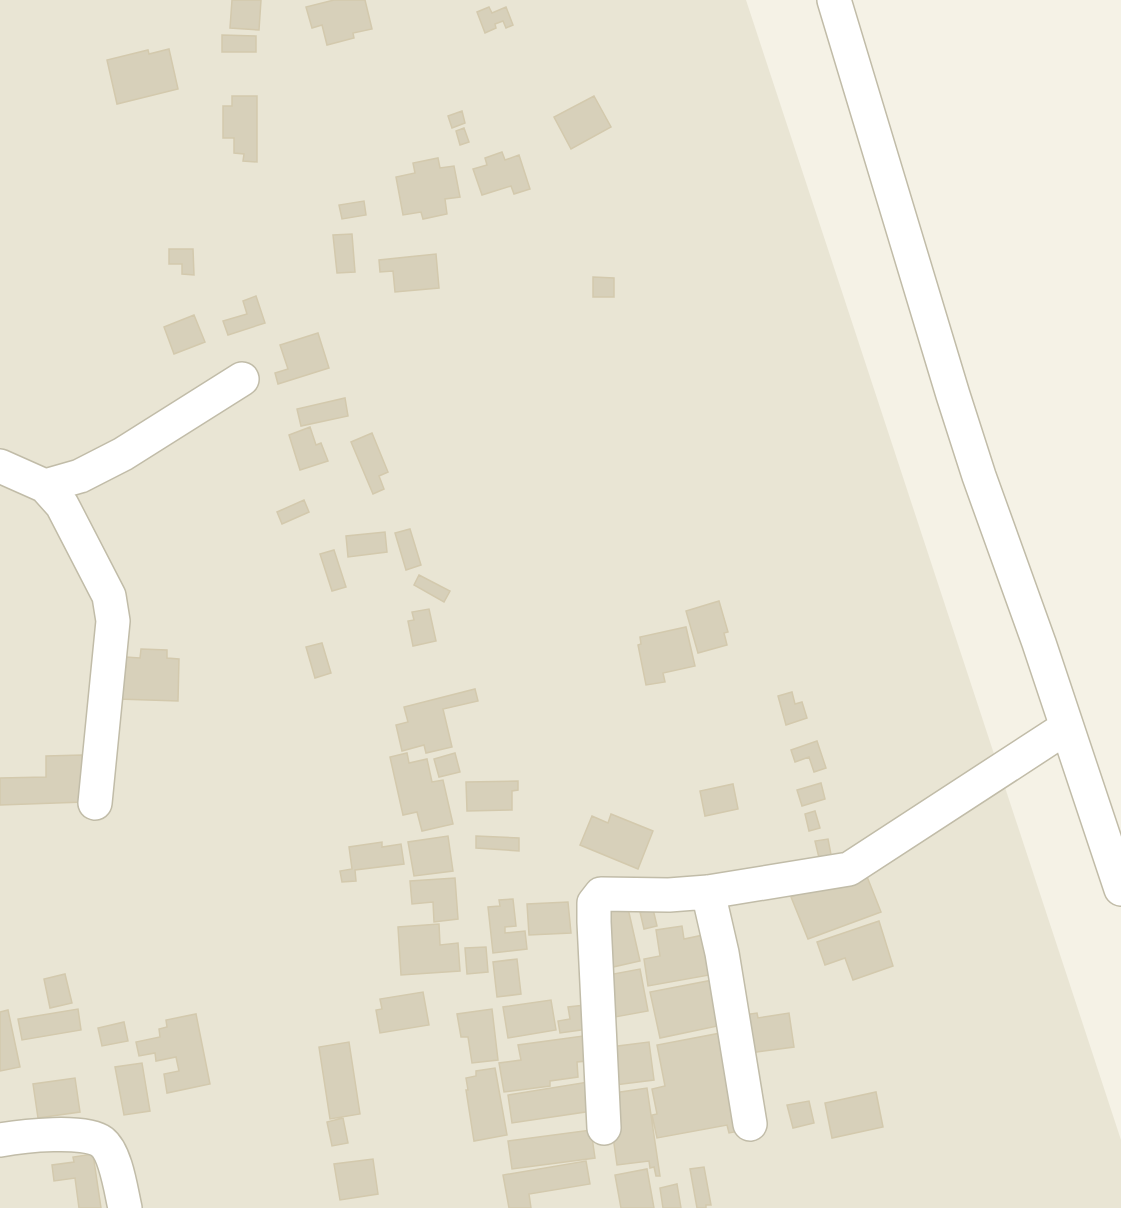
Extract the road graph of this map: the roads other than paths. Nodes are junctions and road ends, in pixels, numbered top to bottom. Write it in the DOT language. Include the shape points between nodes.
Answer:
graph roads {
  1 [pos="834,0"];
  2 [pos="242,379"];
  3 [pos="0,466"];
  4 [pos="45,486"];
  5 [pos="1067,727"];
  6 [pos="95,803"];
  7 [pos="1121,889"];
  8 [pos="708,892"];
  9 [pos="750,1125"];
  10 [pos="604,1128"];
  11 [pos="0,1140"];
  12 [pos="125,1208"];
  1 -- 5 [label="street" via="953,395"];
  2 -- 4 [label="street" via="123,454 80,476"];
  3 -- 4 [label="street"];
  4 -- 6 [label="street" via="62,505 112,607"];
  5 -- 7 [label="street"];
  5 -- 8 [label="street" via="849,869"];
  8 -- 9 [label="street"];
  8 -- 10 [label="street" via="669,896 601,894 594,903"];
  11 -- 12 [label="street" via="29,1135 87,1136 102,1142 112,1156"];
}
